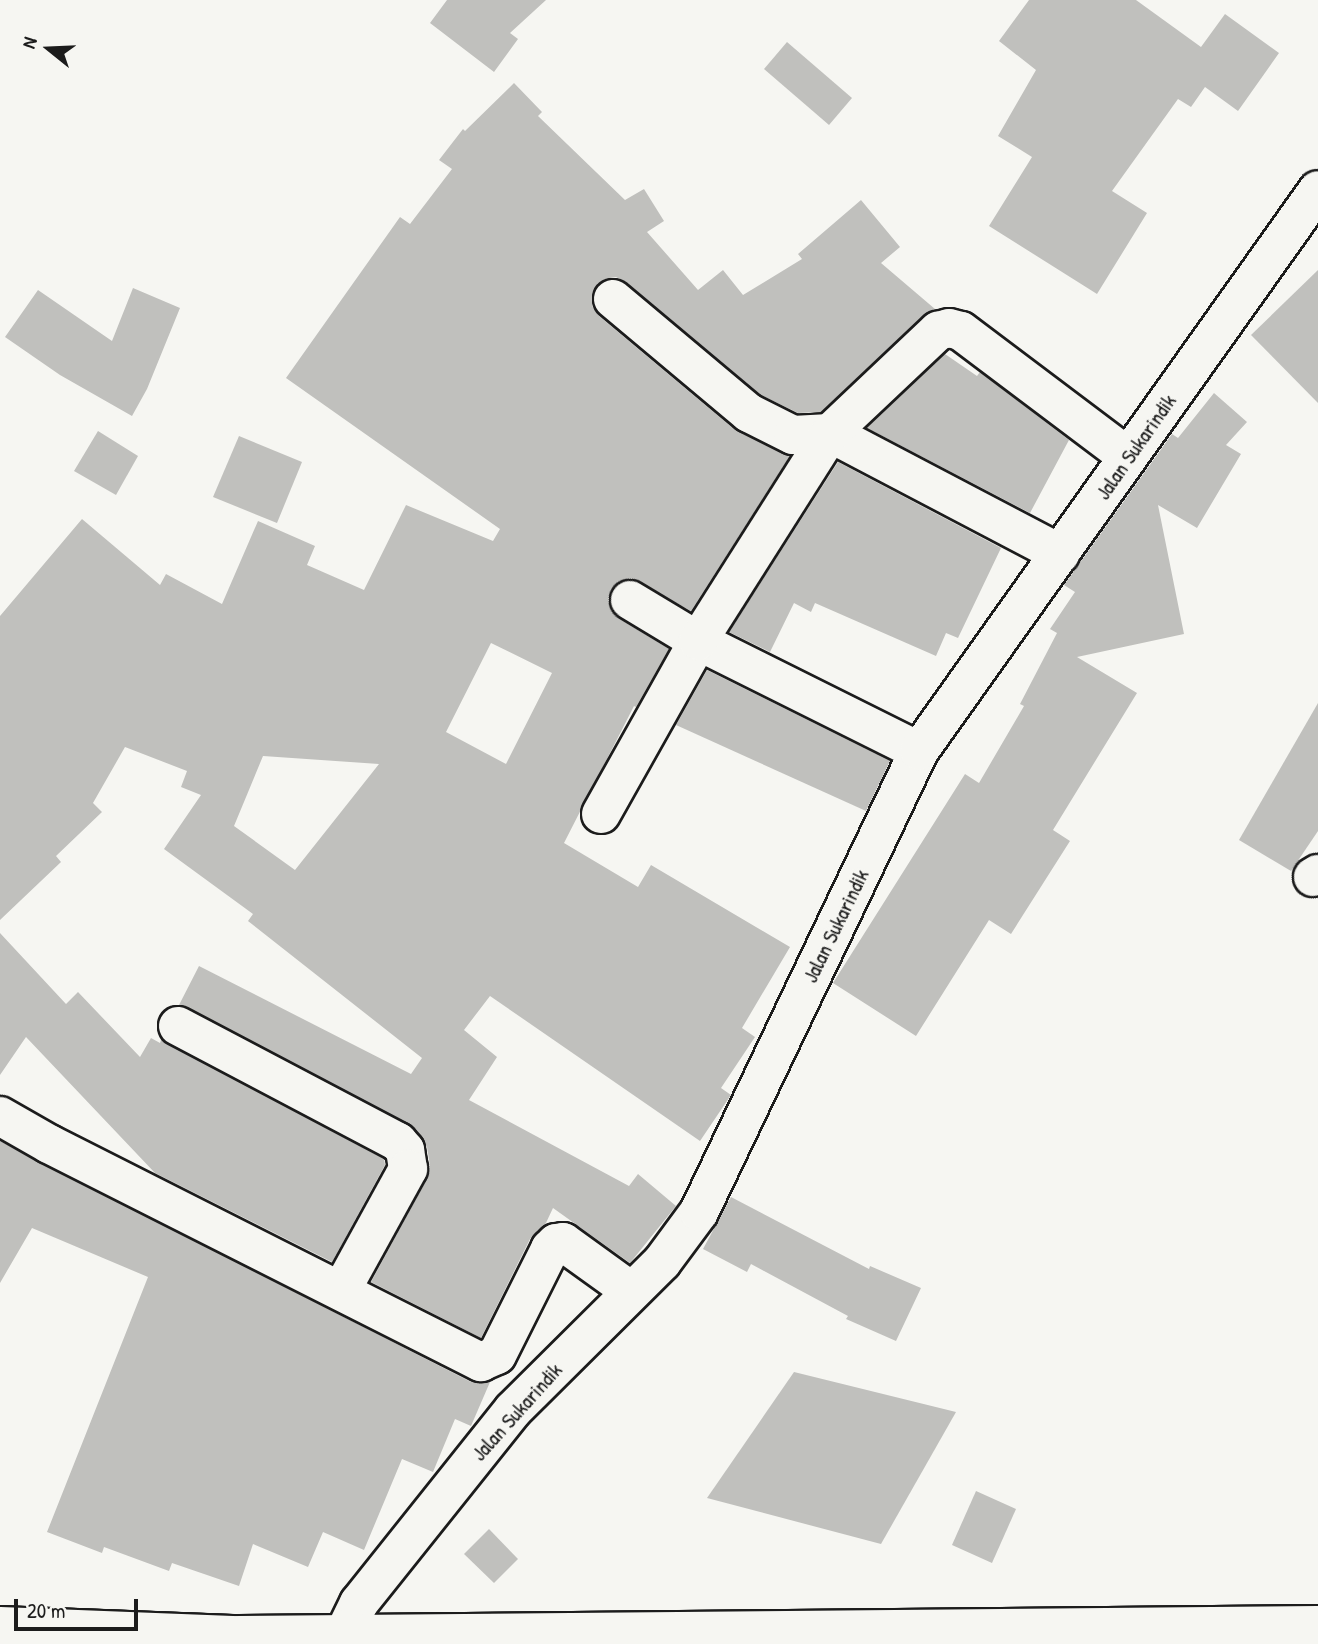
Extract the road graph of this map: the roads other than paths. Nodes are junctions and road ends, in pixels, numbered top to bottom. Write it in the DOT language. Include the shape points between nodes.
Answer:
graph roads {
  1 [pos="1318,190"];
  2 [pos="613,299"];
  3 [pos="830,433"];
  4 [pos="1128,457"];
  5 [pos="1060,554"];
  6 [pos="630,600"];
  7 [pos="698,641"];
  8 [pos="919,751"];
  9 [pos="601,814"];
  10 [pos="178,1026"];
  11 [pos="0,1116"];
  12 [pos="631,1291"];
  13 [pos="341,1292"];
  14 [pos="1318,1625"];
  15 [pos="0,1626"];
  16 [pos="340,1639"];
  17 [pos="239,1640"];
  1 -- 4 [label="street, Jalan Sukarindik"];
  2 -- 3 [label="street" via="749,413 793,435"];
  3 -- 4 [label="street" via="938,331 949,328 961,331"];
  3 -- 5 [label="street"];
  3 -- 7 [label="street"];
  4 -- 5 [label="street, Jalan Sukarindik"];
  5 -- 8 [label="street, Jalan Sukarindik"];
  6 -- 7 [label="street"];
  7 -- 8 [label="street"];
  7 -- 9 [label="street"];
  8 -- 12 [label="street, Jalan Sukarindik" via="699,1212 662,1262"];
  10 -- 13 [label="street" via="398,1142 405,1150 408,1169"];
  11 -- 13 [label="street"];
  12 -- 13 [label="street" via="563,1242 556,1243 496,1355 481,1362"];
  12 -- 16 [label="street, Jalan Sukarindik" via="513,1410 359,1603"];
  14 -- 16 [label="street"];
  15 -- 17 [label="street"];
  16 -- 17 [label="street"];
}
